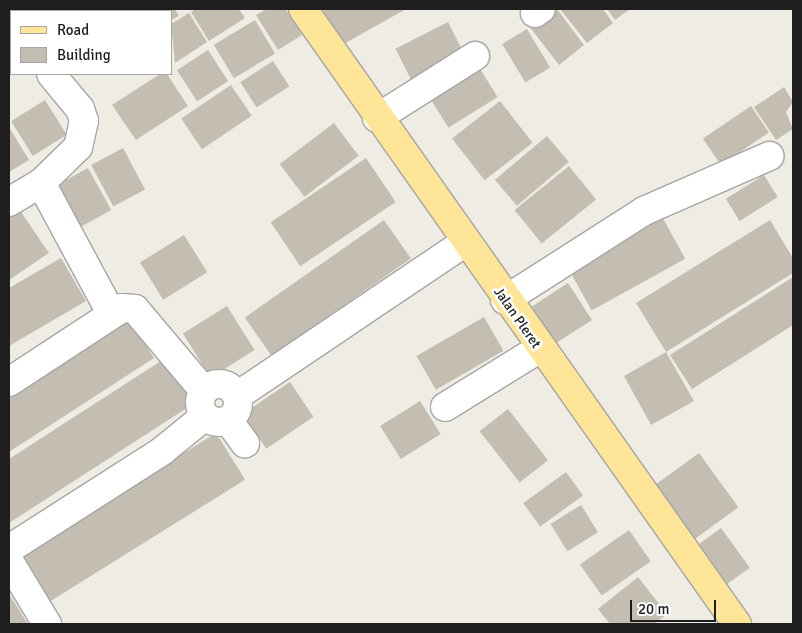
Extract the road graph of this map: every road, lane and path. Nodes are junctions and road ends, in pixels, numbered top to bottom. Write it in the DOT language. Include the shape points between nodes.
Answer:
graph roads {
  1 [pos="303,9"];
  2 [pos="475,56"];
  3 [pos="52,75"];
  4 [pos="377,118"];
  5 [pos="769,156"];
  6 [pos="41,183"];
  7 [pos="9,202"];
  8 [pos="464,243"];
  9 [pos="505,300"];
  10 [pos="110,311"];
  11 [pos="539,349"];
  12 [pos="9,382"];
  13 [pos="218,406"];
  14 [pos="445,407"];
  15 [pos="245,443"];
  16 [pos="9,550"];
  17 [pos="9,561"];
  18 [pos="47,624"];
  19 [pos="737,624"];
  1 -- 4 [label="main road, Jalan Pleret"];
  2 -- 4 [label="street"];
  3 -- 6 [label="street" via="80,109 84,121 78,147"];
  4 -- 8 [label="main road, Jalan Pleret"];
  5 -- 9 [label="street" via="644,211"];
  6 -- 7 [label="street"];
  6 -- 10 [label="street"];
  8 -- 9 [label="main road, Jalan Pleret"];
  8 -- 13 [label="street"];
  9 -- 11 [label="main road, Jalan Pleret"];
  10 -- 12 [label="street"];
  10 -- 13 [label="street" via="135,309"];
  11 -- 14 [label="street"];
  11 -- 19 [label="main road, Jalan Pleret"];
  13 -- 15 [label="street"];
  13 -- 16 [label="street" via="162,451 51,518"];
  17 -- 18 [label="street"];
}
